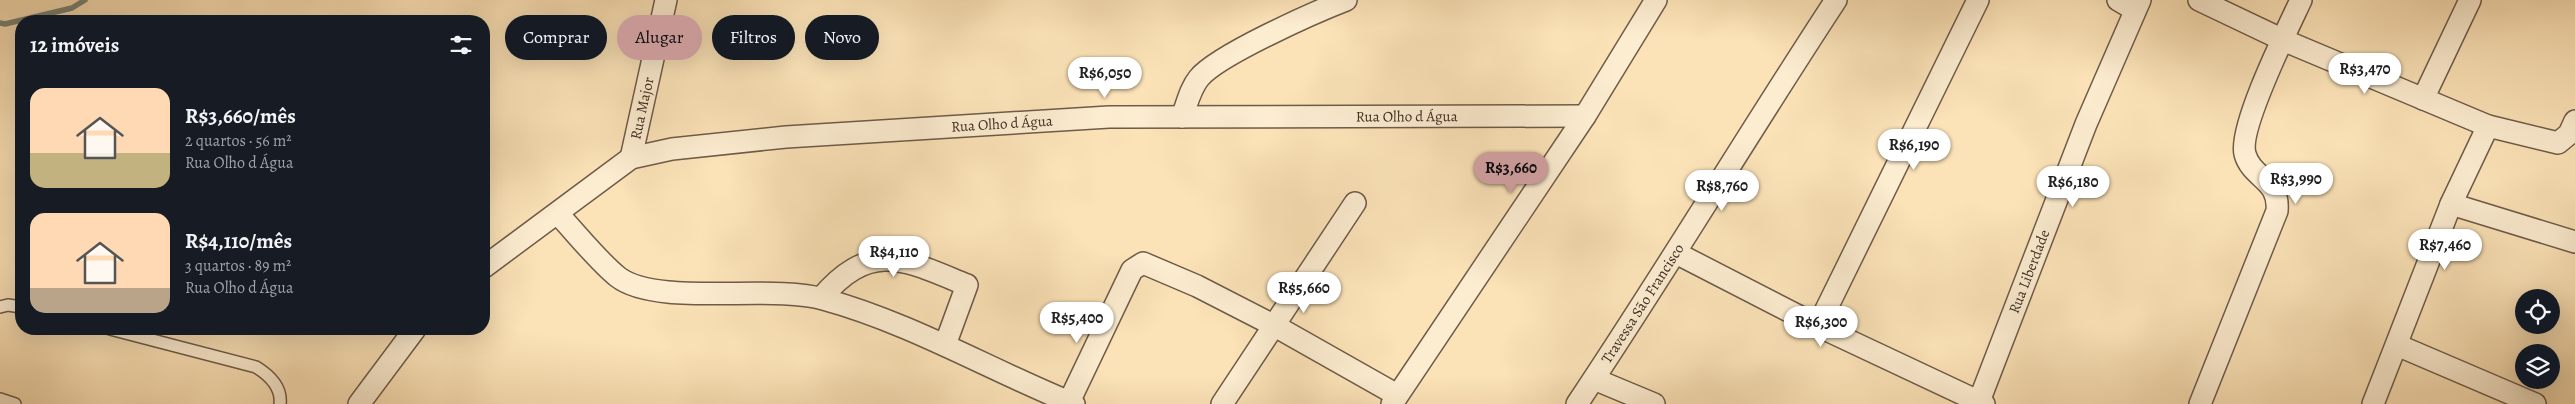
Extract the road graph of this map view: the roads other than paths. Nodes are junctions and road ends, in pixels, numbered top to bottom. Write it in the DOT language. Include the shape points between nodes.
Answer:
graph roads {
  1 [pos="666,0"];
  2 [pos="1346,0"];
  3 [pos="1656,0"];
  4 [pos="1836,0"];
  5 [pos="1978,0"];
  6 [pos="2199,0"];
  7 [pos="2301,0"];
  8 [pos="2470,0"];
  9 [pos="2131,3"];
  10 [pos="2283,40"];
  11 [pos="2423,99"];
  12 [pos="1585,116"];
  13 [pos="1182,117"];
  14 [pos="2575,121"];
  15 [pos="2488,126"];
  16 [pos="631,158"];
  17 [pos="1355,203"];
  18 [pos="2451,204"];
  19 [pos="558,214"];
  20 [pos="2575,242"];
  21 [pos="1676,253"];
  22 [pos="490,263"];
  23 [pos="821,298"];
  24 [pos="15,306"];
  25 [pos="0,308"];
  26 [pos="1275,326"];
  27 [pos="1818,326"];
  28 [pos="133,335"];
  29 [pos="412,335"];
  30 [pos="945,345"];
  31 [pos="2397,345"];
  32 [pos="1594,379"];
  33 [pos="1033,396"];
  34 [pos="0,399"];
  35 [pos="1394,399"];
  36 [pos="363,403"];
  37 [pos="1071,403"];
  38 [pos="1981,403"];
  39 [pos="15,404"];
  40 [pos="280,404"];
  41 [pos="1222,404"];
  42 [pos="1577,404"];
  43 [pos="1654,404"];
  44 [pos="2200,404"];
  45 [pos="2373,404"];
  46 [pos="2535,404"];
  1 -- 16 [label="street, Rua Major"];
  2 -- 13 [label="street" via="1280,30 1206,70 1191,89"];
  3 -- 12 [label="street"];
  4 -- 21 [label="street, Travessa São Francisco" via="1753,126"];
  5 -- 27 [label="street"];
  6 -- 10 [label="street"];
  7 -- 10 [label="street"];
  8 -- 11 [label="street"];
  9 -- 38 [label="street, Rua Liberdade"];
  10 -- 11 [label="street"];
  10 -- 44 [label="street" via="2250,119 2244,148 2252,167 2276,190 2278,211"];
  11 -- 15 [label="street"];
  12 -- 13 [label="street, Rua Olho d Água"];
  12 -- 35 [label="street"];
  13 -- 16 [label="street, Rua Olho d Água" via="1072,118 786,137 672,149"];
  14 -- 15 [label="street" via="2569,134 2558,143"];
  15 -- 18 [label="street"];
  16 -- 19 [label="street"];
  17 -- 26 [label="street"];
  18 -- 20 [label="street"];
  18 -- 31 [label="street"];
  19 -- 22 [label="street"];
  19 -- 23 [label="street" via="618,277 638,286 664,291"];
  21 -- 27 [label="street"];
  21 -- 32 [label="street, Travessa São Francisco"];
  23 -- 30 [label="street"];
  23 -- 30 [label="street" via="846,273 860,265 880,259 915,264 967,285"];
  24 -- 25 [label="lane"];
  26 -- 35 [label="street"];
  26 -- 37 [label="street" via="1149,264 1139,264 1132,270"];
  26 -- 41 [label="street"];
  27 -- 38 [label="street"];
  28 -- 40 [label="lane" via="256,367 276,385"];
  29 -- 36 [label="street"];
  30 -- 33 [label="street"];
  31 -- 45 [label="street"];
  31 -- 46 [label="street"];
  32 -- 42 [label="street, Travessa São Francisco"];
  32 -- 43 [label="street"];
  33 -- 37 [label="street"];
  34 -- 39 [label="lane"];
}
